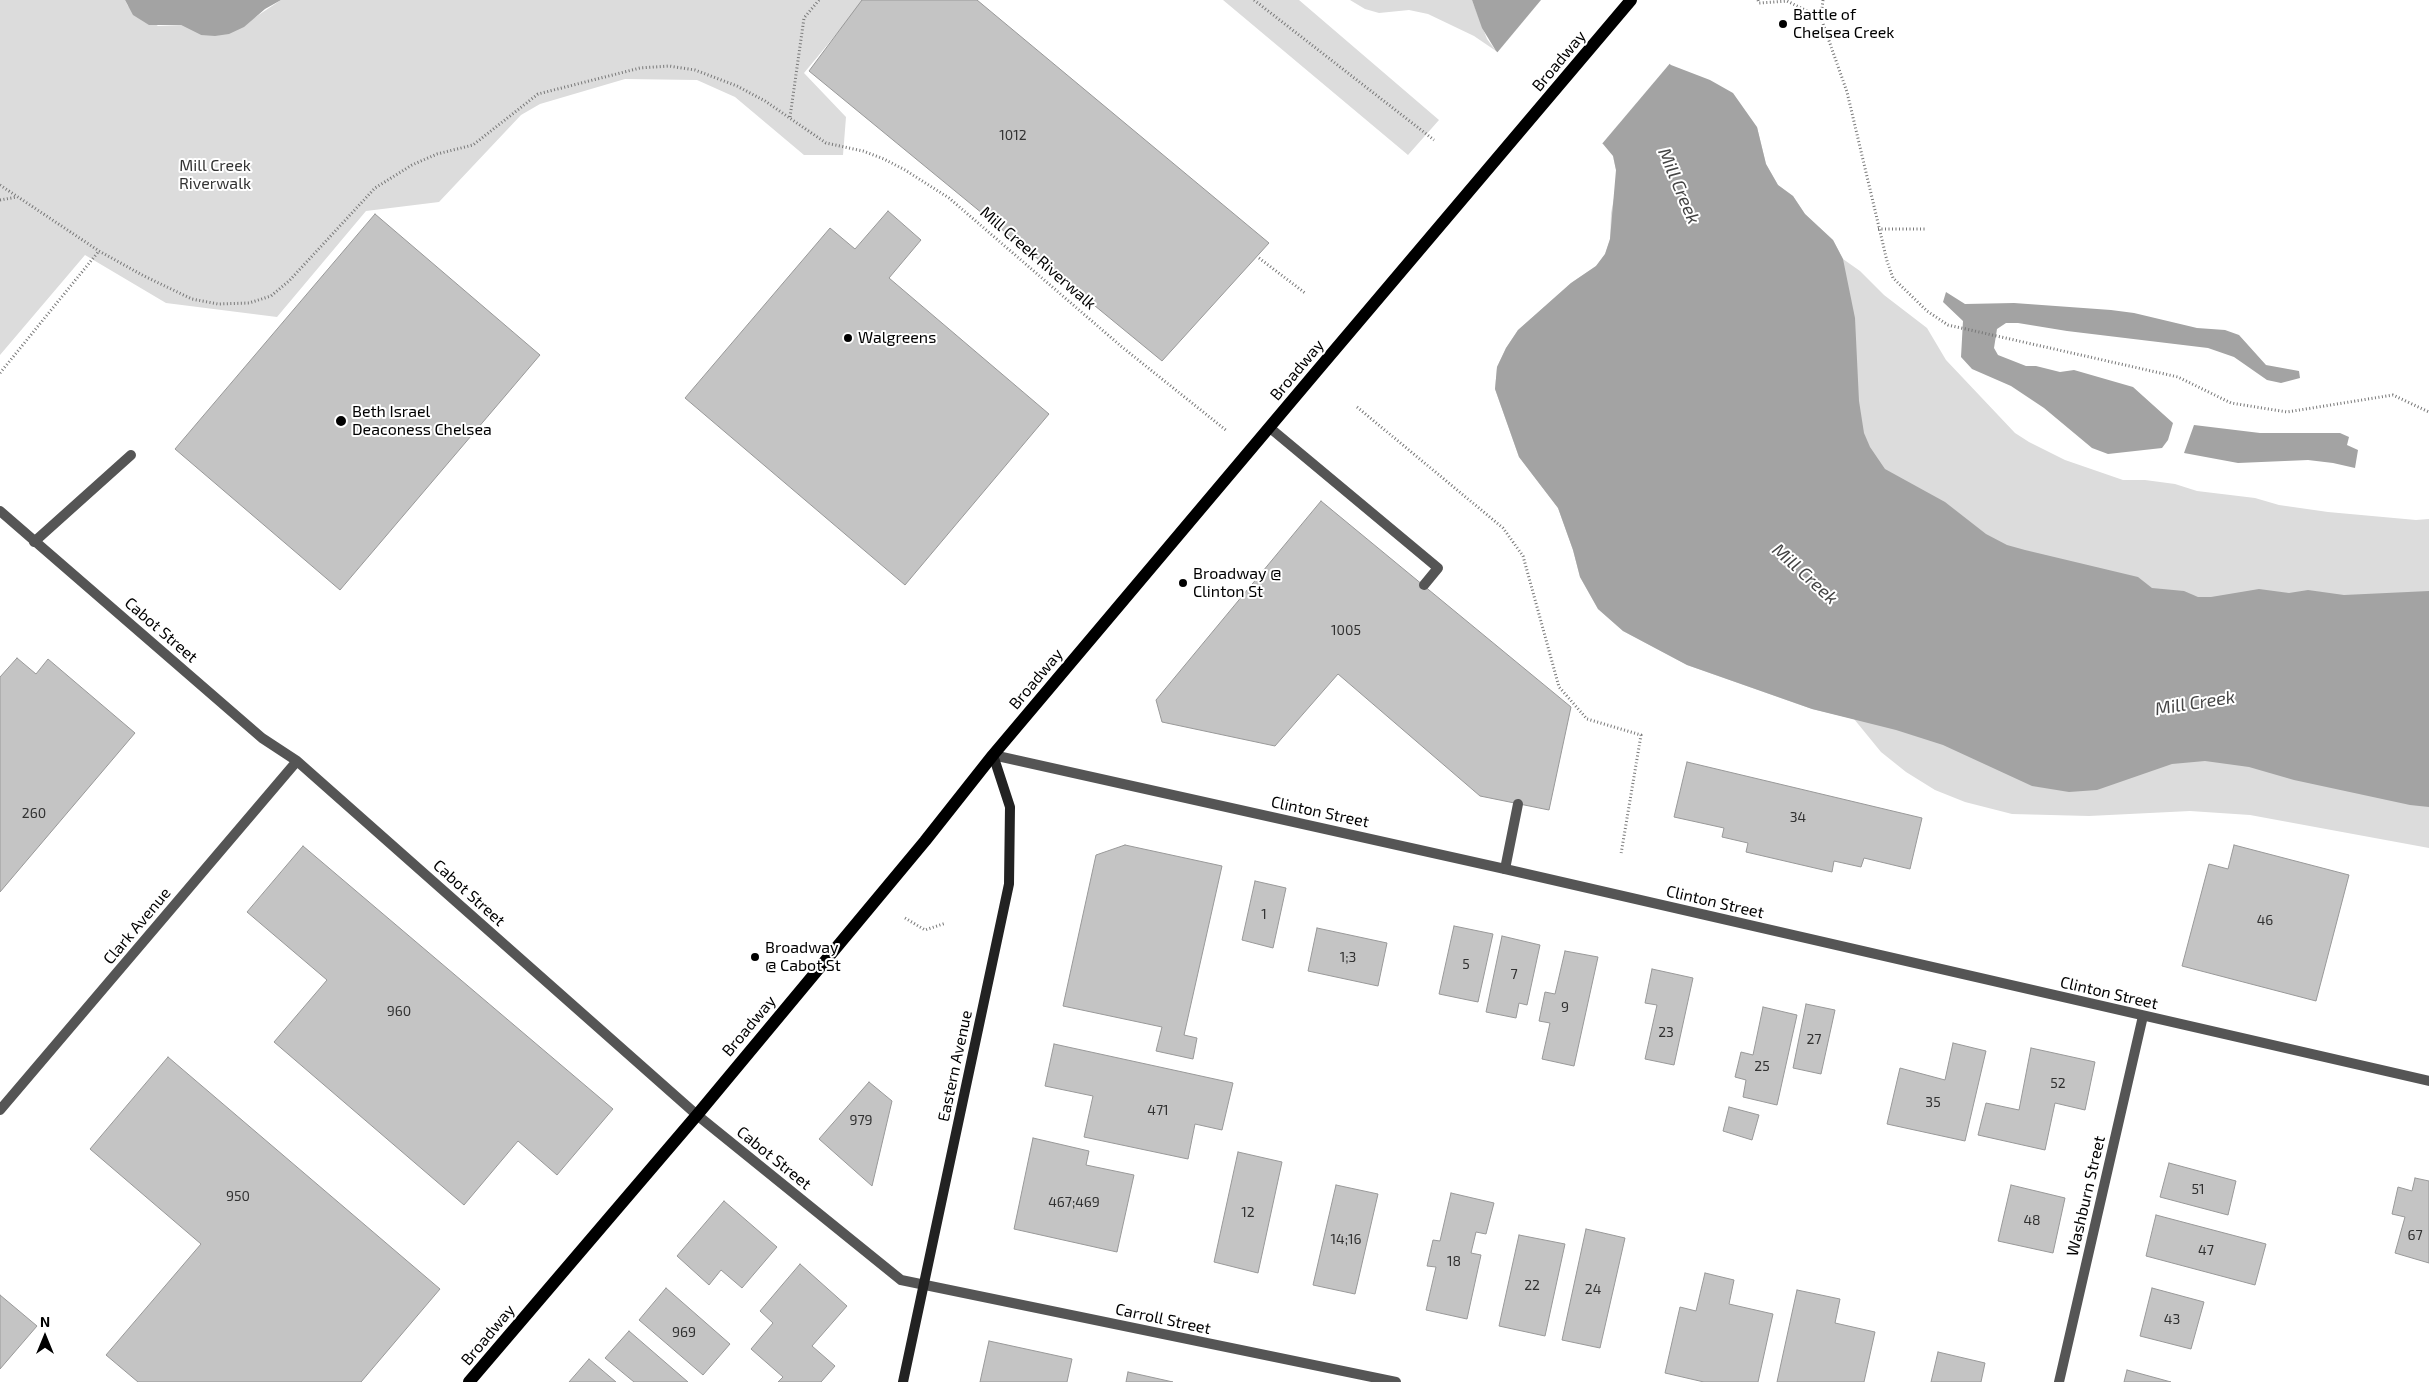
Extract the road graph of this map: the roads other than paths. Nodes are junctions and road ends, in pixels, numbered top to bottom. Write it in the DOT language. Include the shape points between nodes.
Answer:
graph roads {
  1 [pos="1631,0"];
  2 [pos="1270,428"];
  3 [pos="131,455"];
  4 [pos="0,511"];
  5 [pos="34,542"];
  6 [pos="1424,586"];
  7 [pos="993,755"];
  8 [pos="297,761"];
  9 [pos="1518,804"];
  10 [pos="1505,869"];
  11 [pos="2143,1016"];
  12 [pos="2429,1081"];
  13 [pos="0,1110"];
  14 [pos="696,1115"];
  15 [pos="924,1286"];
  16 [pos="469,1382"];
  17 [pos="903,1382"];
  18 [pos="1396,1382"];
  19 [pos="2059,1382"];
  1 -- 2 [label="main road, Broadway"];
  2 -- 6 [label="street" via="1438,568"];
  2 -- 7 [label="main road, Broadway"];
  3 -- 5 [label="street"];
  4 -- 5 [label="street, Cabot Street"];
  5 -- 8 [label="street, Cabot Street" via="262,738"];
  7 -- 10 [label="street, Clinton Street"];
  7 -- 14 [label="main road, Broadway" via="895,878"];
  7 -- 15 [label="main road, Eastern Avenue" via="1010,807 1009,884"];
  8 -- 13 [label="street, Clark Avenue"];
  8 -- 14 [label="street, Cabot Street"];
  9 -- 10 [label="street"];
  10 -- 11 [label="street, Clinton Street"];
  11 -- 12 [label="street, Clinton Street"];
  11 -- 19 [label="street, Washburn Street"];
  14 -- 15 [label="street, Cabot Street" via="901,1280"];
  14 -- 16 [label="main road, Broadway"];
  15 -- 17 [label="main road, Eastern Avenue"];
  15 -- 18 [label="street, Carroll Street"];
}
